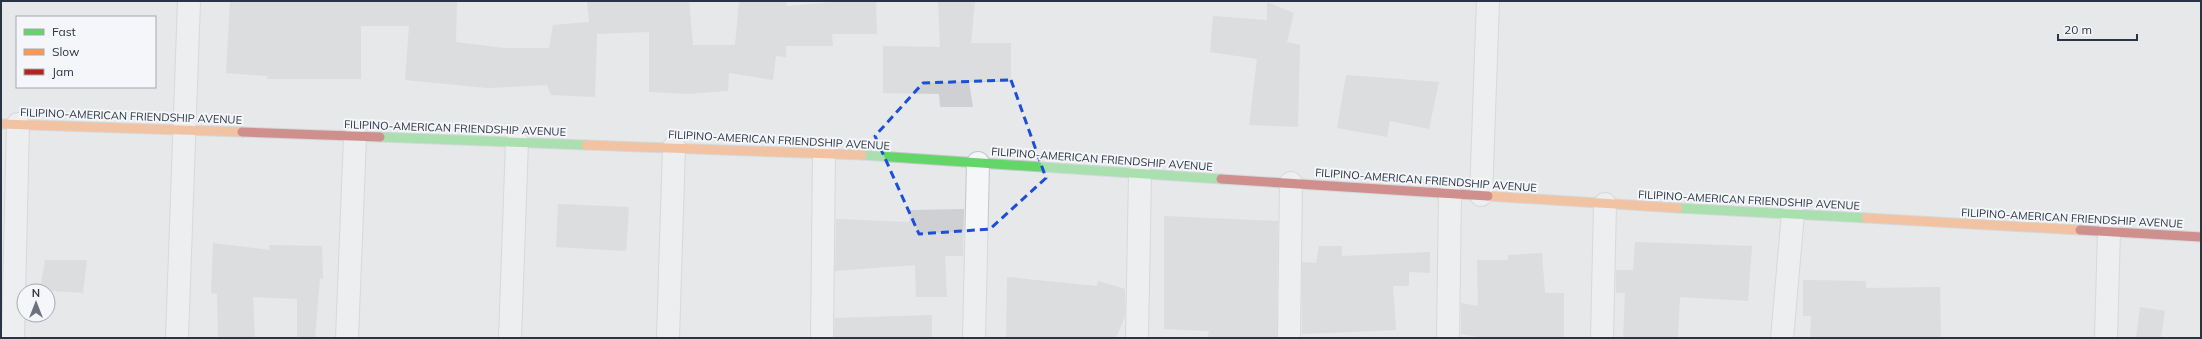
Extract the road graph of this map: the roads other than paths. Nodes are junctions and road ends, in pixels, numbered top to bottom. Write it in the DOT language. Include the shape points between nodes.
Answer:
graph roads {
  1 [pos="189,1"];
  2 [pos="1488,1"];
  3 [pos="9,124"];
  4 [pos="184,130"];
  5 [pos="354,137"];
  6 [pos="517,142"];
  7 [pos="674,147"];
  8 [pos="824,153"];
  9 [pos="978,163"];
  10 [pos="1140,174"];
  11 [pos="1290,183"];
  12 [pos="1450,194"];
  13 [pos="1481,195"];
  14 [pos="1605,204"];
  15 [pos="1793,214"];
  16 [pos="2110,231"];
  17 [pos="2201,237"];
  18 [pos="13,338"];
  19 [pos="177,338"];
  20 [pos="347,338"];
  21 [pos="510,338"];
  22 [pos="668,338"];
  23 [pos="822,338"];
  24 [pos="974,338"];
  25 [pos="1137,338"];
  26 [pos="1289,338"];
  27 [pos="1448,338"];
  28 [pos="1602,338"];
  29 [pos="1782,338"];
  30 [pos="2106,338"];
  1 -- 4 [label="street"];
  2 -- 13 [label="street"];
  3 -- 4 [label="main road, FILIPINO-AMERICAN FRIENDSHIP AVENUE"];
  3 -- 18 [label="street"];
  4 -- 5 [label="main road, FILIPINO-AMERICAN FRIENDSHIP AVENUE"];
  4 -- 19 [label="street"];
  5 -- 6 [label="main road, FILIPINO-AMERICAN FRIENDSHIP AVENUE"];
  5 -- 20 [label="street"];
  6 -- 7 [label="main road, FILIPINO-AMERICAN FRIENDSHIP AVENUE"];
  6 -- 21 [label="street"];
  7 -- 8 [label="main road, FILIPINO-AMERICAN FRIENDSHIP AVENUE"];
  7 -- 22 [label="street"];
  8 -- 9 [label="main road, FILIPINO-AMERICAN FRIENDSHIP AVENUE"];
  8 -- 23 [label="street"];
  9 -- 10 [label="main road, FILIPINO-AMERICAN FRIENDSHIP AVENUE"];
  9 -- 24 [label="street"];
  10 -- 11 [label="main road, FILIPINO-AMERICAN FRIENDSHIP AVENUE"];
  10 -- 25 [label="street"];
  11 -- 12 [label="main road, FILIPINO-AMERICAN FRIENDSHIP AVENUE"];
  11 -- 26 [label="street"];
  12 -- 13 [label="main road, FILIPINO-AMERICAN FRIENDSHIP AVENUE"];
  12 -- 27 [label="street"];
  13 -- 14 [label="main road, FILIPINO-AMERICAN FRIENDSHIP AVENUE"];
  14 -- 15 [label="main road, FILIPINO-AMERICAN FRIENDSHIP AVENUE"];
  14 -- 28 [label="street"];
  15 -- 16 [label="main road, FILIPINO-AMERICAN FRIENDSHIP AVENUE"];
  15 -- 29 [label="street"];
  16 -- 17 [label="main road, FILIPINO-AMERICAN FRIENDSHIP AVENUE"];
  16 -- 30 [label="street"];
}
